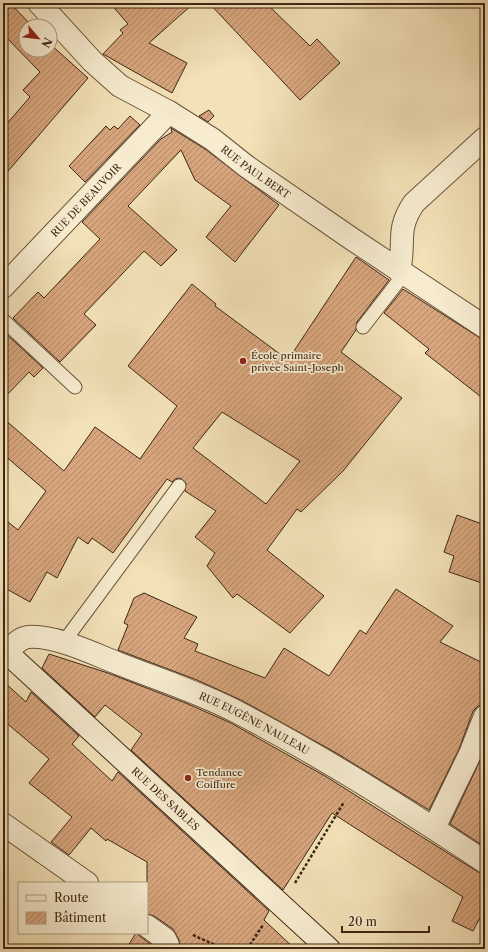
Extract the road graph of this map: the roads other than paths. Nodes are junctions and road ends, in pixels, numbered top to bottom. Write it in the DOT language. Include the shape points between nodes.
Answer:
graph roads {
  1 [pos="39,3"];
  2 [pos="169,112"];
  3 [pos="485,138"];
  4 [pos="402,272"];
  5 [pos="3,287"];
  6 [pos="3,320"];
  7 [pos="363,327"];
  8 [pos="485,328"];
  9 [pos="75,387"];
  10 [pos="179,486"];
  11 [pos="63,643"];
  12 [pos="5,653"];
  13 [pos="485,716"];
  14 [pos="3,824"];
  15 [pos="434,828"];
  16 [pos="485,862"];
  17 [pos="86,882"];
  18 [pos="148,927"];
  19 [pos="166,949"];
  20 [pos="329,949"];
  1 -- 2 [label="street, RUE PAUL BERT" via="92,61 120,86"];
  2 -- 4 [label="street, RUE PAUL BERT" via="212,139 246,166"];
  2 -- 5 [label="street, RUE DE BEAUVOIR"];
  3 -- 4 [label="street" via="414,203 406,215 402,227"];
  4 -- 7 [label="lane"];
  4 -- 8 [label="street, RUE PAUL BERT"];
  6 -- 9 [label="lane"];
  10 -- 11 [label="lane"];
  11 -- 12 [label="street, RUE EUGÈNE NAULEAU" via="26,637"];
  11 -- 15 [label="street, RUE EUGÈNE NAULEAU" via="205,697 263,726"];
  12 -- 20 [label="street, RUE DES SABLES"];
  13 -- 15 [label="street" via="470,754"];
  14 -- 17 [label="street"];
  15 -- 16 [label="street, RUE EUGÈNE NAULEAU"];
  18 -- 19 [label="street" via="165,939 168,945"];
}
